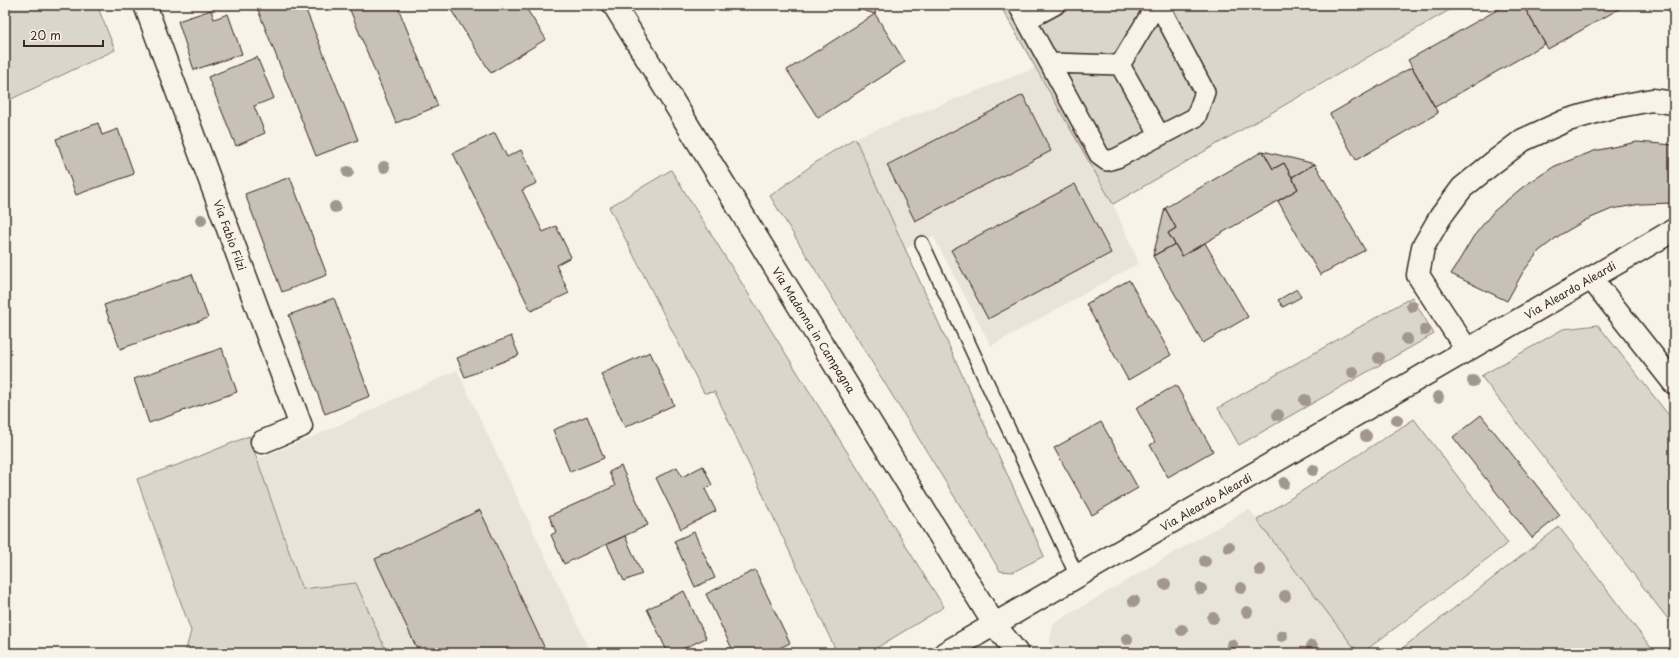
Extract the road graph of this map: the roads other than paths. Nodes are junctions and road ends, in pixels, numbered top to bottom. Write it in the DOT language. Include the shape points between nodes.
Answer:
graph roads {
  1 [pos="145,5"];
  2 [pos="614,5"];
  3 [pos="1055,5"];
  4 [pos="1156,5"];
  5 [pos="1159,5"];
  6 [pos="1023,13"];
  7 [pos="1050,63"];
  8 [pos="1120,65"];
  9 [pos="1674,103"];
  10 [pos="1160,136"];
  11 [pos="1674,230"];
  12 [pos="922,243"];
  13 [pos="1592,278"];
  14 [pos="1467,350"];
  15 [pos="1674,383"];
  16 [pos="262,442"];
  17 [pos="1077,576"];
  18 [pos="994,624"];
  19 [pos="945,653"];
  20 [pos="1017,653"];
  1 -- 16 [label="street, Via Fabio Filzi" via="301,426"];
  2 -- 18 [label="street, Via Madonna in Campagna"];
  3 -- 6 [label="street"];
  4 -- 8 [label="street"];
  5 -- 10 [label="street" via="1205,92 1196,117"];
  6 -- 7 [label="street"];
  7 -- 8 [label="street"];
  7 -- 10 [label="street" via="1100,156 1107,161"];
  8 -- 10 [label="street"];
  9 -- 14 [label="street" via="1652,100 1609,108 1565,121 1523,140 1462,188 1441,216 1424,248 1418,275"];
  11 -- 13 [label="street, Via Aleardo Aleardi"];
  12 -- 17 [label="lane"];
  13 -- 14 [label="street, Via Aleardo Aleardi"];
  13 -- 15 [label="street"];
  14 -- 17 [label="street, Via Aleardo Aleardi"];
  17 -- 18 [label="street, Via Aleardo Aleardi"];
  18 -- 19 [label="street, Via Aleardo Aleardi"];
  18 -- 20 [label="street, Via Madonna in Campagna"];
}
